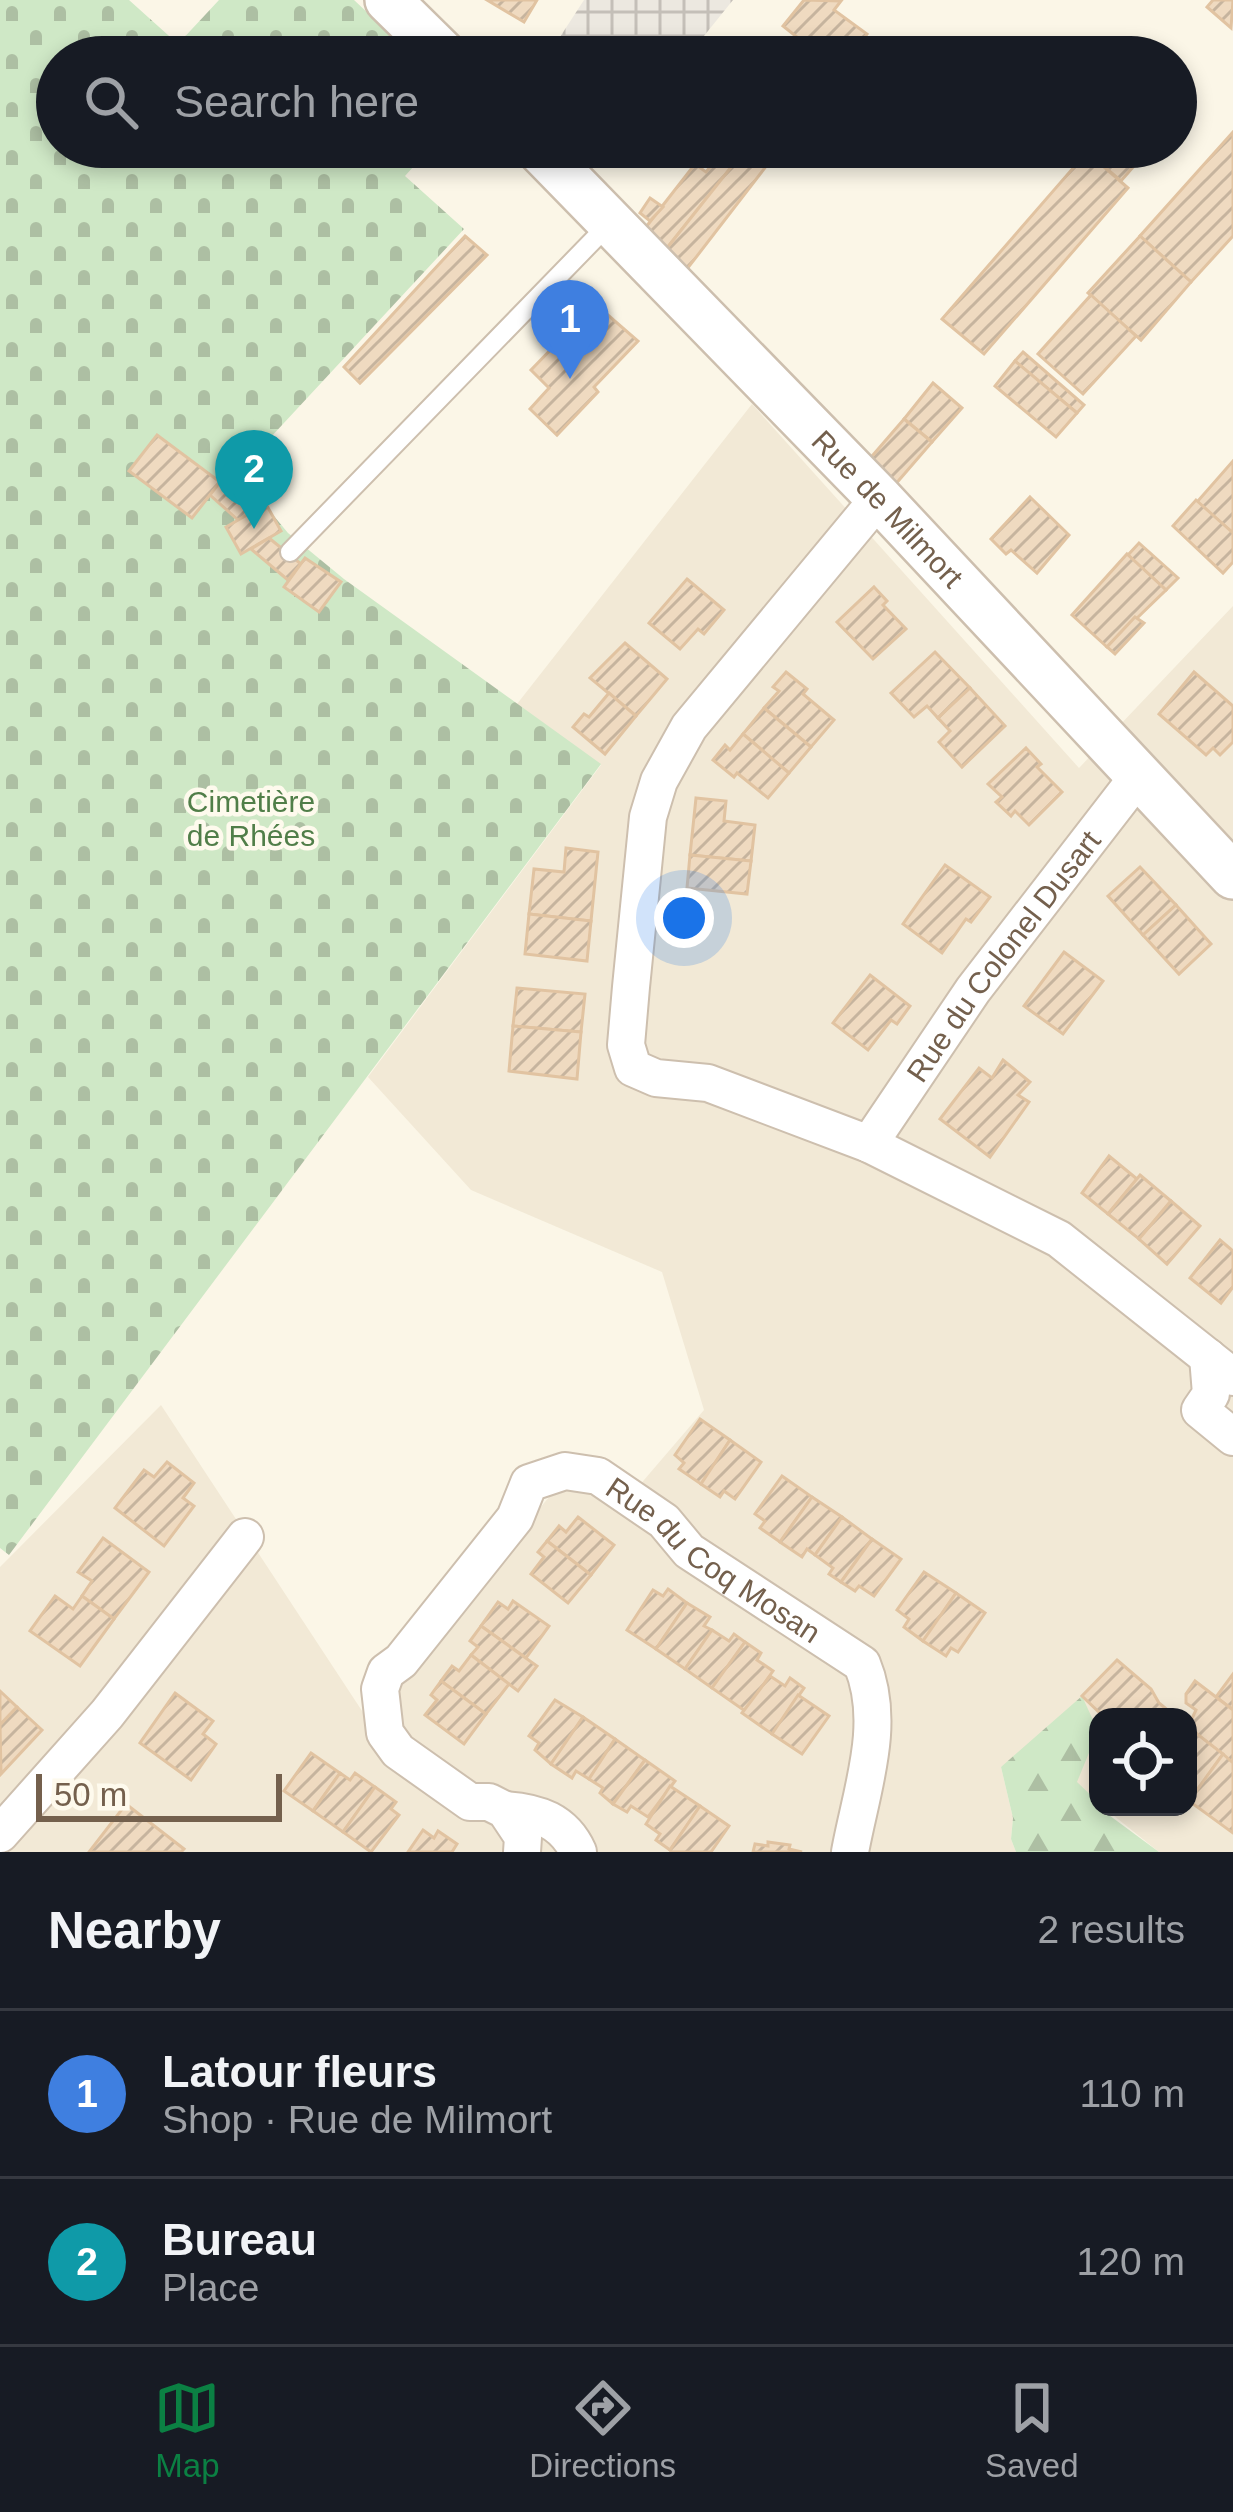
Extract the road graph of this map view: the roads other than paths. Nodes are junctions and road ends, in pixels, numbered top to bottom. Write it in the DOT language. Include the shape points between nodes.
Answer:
graph roads {
  1 [pos="388,0"];
  2 [pos="425,36"];
  3 [pos="559,168"];
  4 [pos="612,220"];
  5 [pos="879,498"];
  6 [pos="290,552"];
  7 [pos="1140,774"];
  8 [pos="1233,876"];
  9 [pos="869,1144"];
  10 [pos="1220,1367"];
  11 [pos="1233,1438"];
  12 [pos="245,1537"];
  13 [pos="505,1810"];
  14 [pos="0,1834"];
  15 [pos="522,1852"];
  16 [pos="578,1852"];
  17 [pos="850,1852"];
  1 -- 2 [label="street"];
  3 -- 4 [label="street, Rue de Milmort"];
  4 -- 5 [label="street, Rue de Milmort"];
  4 -- 6 [label="lane"];
  5 -- 7 [label="street, Rue de Milmort"];
  5 -- 9 [label="street" via="689,727 658,782 626,1046 633,1068 656,1078 708,1083"];
  7 -- 8 [label="street, Rue de Milmort"];
  7 -- 9 [label="street, Rue du Colonel Dusart" via="973,989"];
  9 -- 10 [label="street" via="1076,1250"];
  10 -- 11 [label="street" via="1200,1410"];
  12 -- 14 [label="street" via="107,1714"];
  13 -- 15 [label="street" via="523,1837"];
  13 -- 16 [label="street, Rue du Coq Mosan" via="545,1817 568,1831"];
  13 -- 17 [label="street, Rue du Coq Mosan" via="470,1802 398,1750 386,1732 380,1689 515,1518 530,1484 565,1471 598,1476 664,1521 689,1551 862,1664 874,1730"];
}
